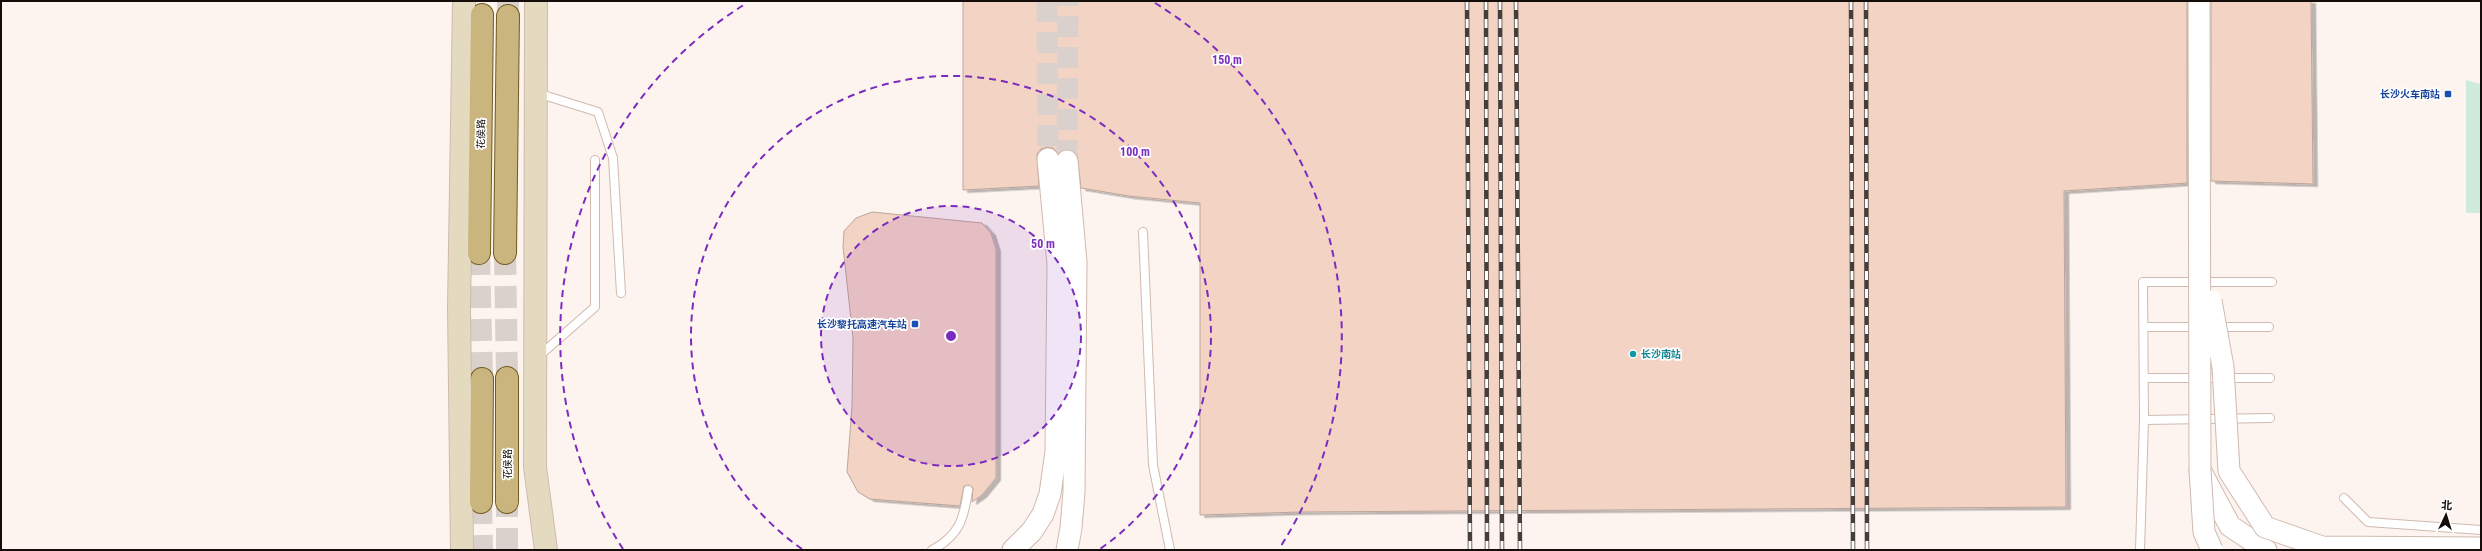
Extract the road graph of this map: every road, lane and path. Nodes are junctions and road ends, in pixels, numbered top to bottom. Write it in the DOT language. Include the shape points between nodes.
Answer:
graph roads {
  1 [pos="464,1"];
  2 [pos="536,1"];
  3 [pos="2199,1"];
  4 [pos="482,15"];
  5 [pos="508,16"];
  6 [pos="536,93"];
  7 [pos="595,160"];
  8 [pos="1143,232"];
  9 [pos="2201,247"];
  10 [pos="479,253"];
  11 [pos="505,253"];
  12 [pos="2272,282"];
  13 [pos="621,293"];
  14 [pos="2144,326"];
  15 [pos="2269,327"];
  16 [pos="534,360"];
  17 [pos="507,378"];
  18 [pos="2144,378"];
  19 [pos="2270,378"];
  20 [pos="482,379"];
  21 [pos="2270,418"];
  22 [pos="2144,420"];
  23 [pos="2200,470"];
  24 [pos="968,490"];
  25 [pos="2344,498"];
  26 [pos="481,502"];
  27 [pos="507,502"];
  28 [pos="2481,530"];
  29 [pos="2481,548"];
  30 [pos="462,550"];
  31 [pos="546,550"];
  32 [pos="932,550"];
  33 [pos="1013,550"];
  34 [pos="1067,550"];
  35 [pos="1170,550"];
  36 [pos="2140,550"];
  37 [pos="2212,550"];
  38 [pos="2266,550"];
  1 -- 30 [label="main road" via="459,308"];
  2 -- 6 [label="main road"];
  3 -- 9 [label="street, bridge"];
  4 -- 10 [label="main road, 花侯路"];
  5 -- 11 [label="main road"];
  6 -- 13 [label="lane" via="598,112 613,158"];
  6 -- 16 [label="main road"];
  7 -- 16 [label="lane" via="595,307"];
  8 -- 35 [label="lane" via="1153,465"];
  9 -- 23 [label="street, bridge"];
  9 -- 29 [label="street, bridge" via="2222,367 2229,471 2265,527 2322,547"];
  12 -- 14 [label="lane" via="2143,282"];
  14 -- 15 [label="lane"];
  14 -- 18 [label="lane"];
  16 -- 31 [label="main road" via="535,467"];
  17 -- 27 [label="main road, 花侯路"];
  18 -- 19 [label="lane"];
  18 -- 22 [label="lane"];
  20 -- 26 [label="main road"];
  21 -- 22 [label="lane"];
  22 -- 36 [label="lane"];
  23 -- 37 [label="street, bridge" via="2204,532"];
  23 -- 38 [label="street" via="2230,526"];
  24 -- 32 [label="lane" via="965,512 958,528 946,542"];
  25 -- 28 [label="lane" via="2368,522"];
  33 -- 34 [label="street" via="1032,531 1043,514 1050,494 1055,459 1058,160 1076,262 1074,492"];
}
